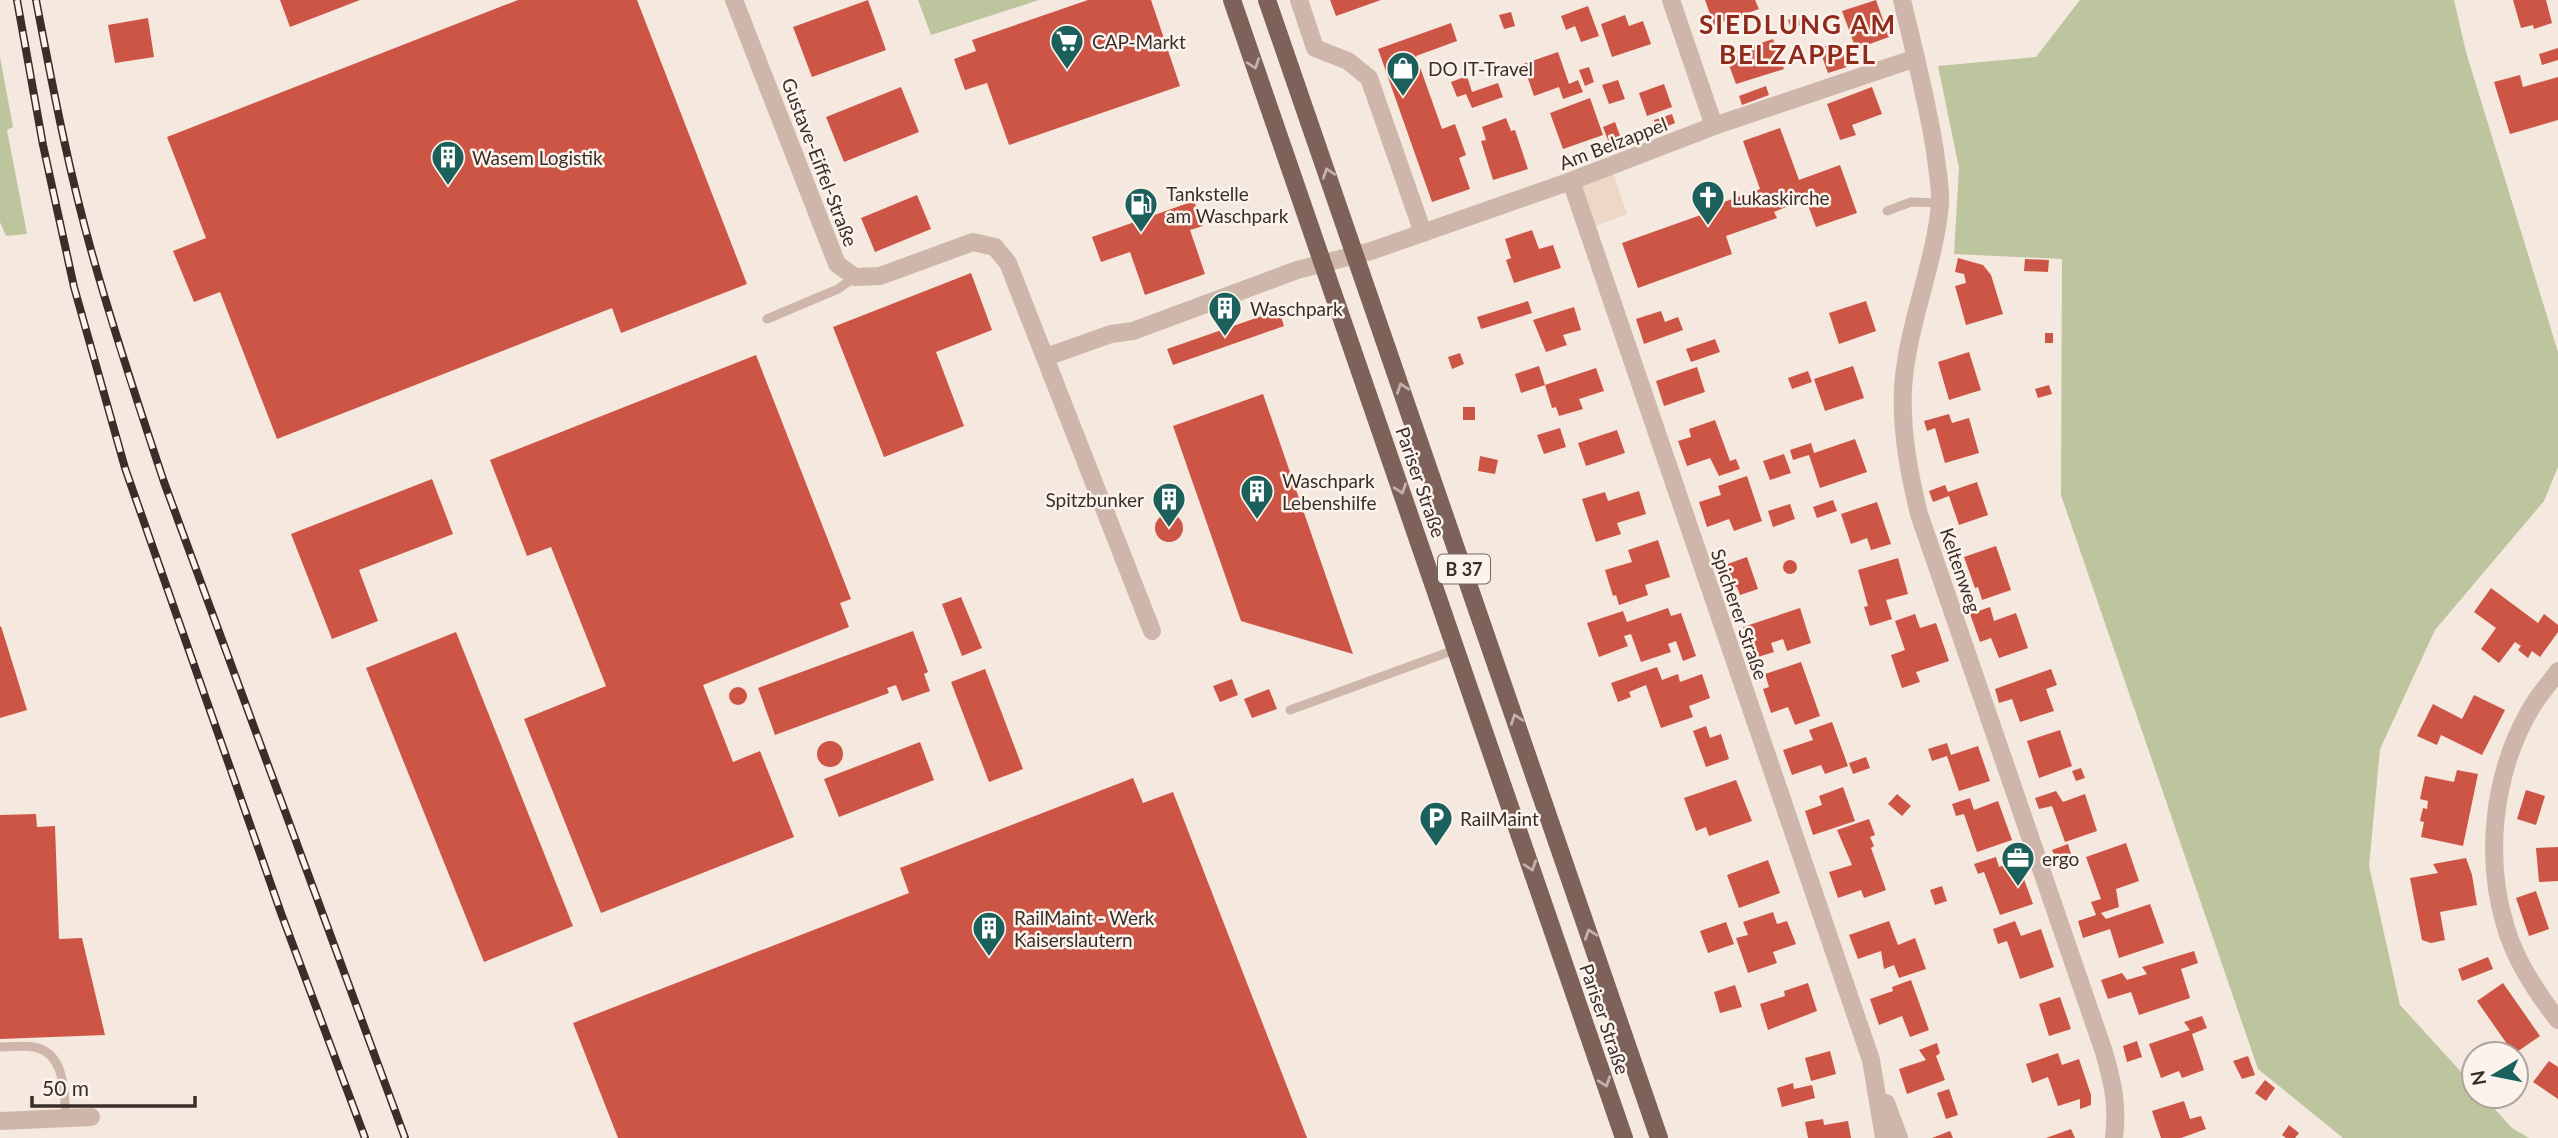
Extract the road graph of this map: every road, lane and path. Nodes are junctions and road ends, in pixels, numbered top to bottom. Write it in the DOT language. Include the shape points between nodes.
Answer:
graph roads {
  1 [pos="734,0"];
  2 [pos="1232,0"];
  3 [pos="1267,0"];
  4 [pos="1299,0"];
  5 [pos="1671,0"];
  6 [pos="1902,0"];
  7 [pos="1916,58"];
  8 [pos="1714,126"];
  9 [pos="1571,181"];
  10 [pos="1940,203"];
  11 [pos="1887,211"];
  12 [pos="1423,233"];
  13 [pos="1356,256"];
  14 [pos="1323,262"];
  15 [pos="855,277"];
  16 [pos="767,319"];
  17 [pos="1046,357"];
  18 [pos="1152,631"];
  19 [pos="1457,649"];
  20 [pos="2558,671"];
  21 [pos="1290,710"];
  22 [pos="2558,1020"];
  23 [pos="0,1048"];
  24 [pos="1871,1060"];
  25 [pos="91,1117"];
  26 [pos="66,1118"];
  27 [pos="0,1121"];
  28 [pos="1624,1138"];
  29 [pos="1658,1138"];
  30 [pos="1884,1138"];
  31 [pos="1899,1138"];
  32 [pos="2114,1138"];
  1 -- 15 [label="street, Gustave-Eiffel-Straße" via="837,264"];
  2 -- 14 [label="main road, Pariser Straße / B 37, one-way"];
  13 -- 3 [label="main road, Pariser Straße / B 37, one-way"];
  4 -- 12 [label="street" via="1315,48 1348,61 1369,78"];
  5 -- 8 [label="street"];
  6 -- 7 [label="street, Keltenweg"];
  7 -- 8 [label="street, Am Belzappel"];
  7 -- 10 [label="street, Keltenweg"];
  8 -- 9 [label="street, Am Belzappel"];
  9 -- 12 [label="street, Am Belzappel"];
  9 -- 24 [label="street, Spicherer Straße"];
  10 -- 11 [label="lane" via="1910,202"];
  10 -- 32 [label="street, Keltenweg" via="1903,387 1909,471 1919,514 2104,1052 2117,1112"];
  12 -- 13 [label="street, Am Belzappel"];
  13 -- 14 [label="street, Am Belzappel"];
  29 -- 13 [label="main road, Pariser Straße / B 37, one-way"];
  14 -- 17 [label="street" via="1133,331"];
  14 -- 19 [label="main road, Pariser Straße / B 37, one-way"];
  15 -- 16 [label="lane" via="838,289"];
  15 -- 17 [label="street" via="880,276 973,242 995,247 1008,263"];
  17 -- 18 [label="street"];
  19 -- 21 [label="lane"];
  19 -- 28 [label="main road, Pariser Straße / B 37, one-way"];
  20 -- 22 [label="street" via="2530,710 2516,741 2502,788 2494,850 2505,928 2519,962"];
  23 -- 26 [label="lane" via="33,1046 49,1054 61,1071"];
  24 -- 30 [label="street, Spicherer Straße"];
  24 -- 31 [label="street, Spicherer Straße"];
  25 -- 26 [label="street"];
  26 -- 27 [label="street"];
}
